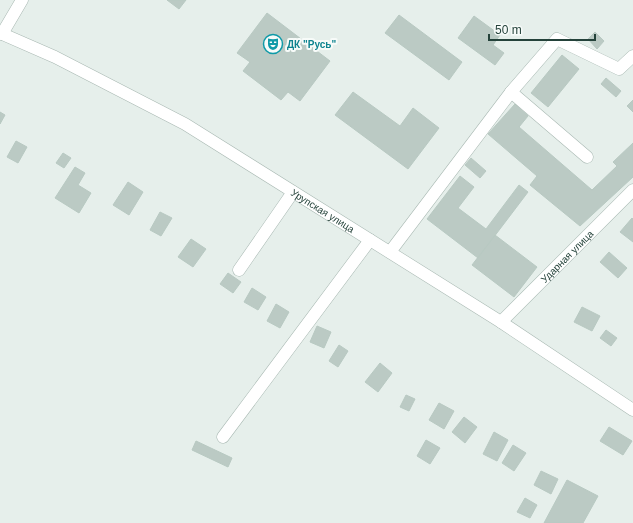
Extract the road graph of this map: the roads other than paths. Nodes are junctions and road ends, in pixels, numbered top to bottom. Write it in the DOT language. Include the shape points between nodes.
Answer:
graph roads {
  1 [pos="22,0"];
  2 [pos="1,34"];
  3 [pos="633,56"];
  4 [pos="511,92"];
  5 [pos="587,157"];
  6 [pos="633,190"];
  7 [pos="293,192"];
  8 [pos="370,240"];
  9 [pos="390,252"];
  10 [pos="239,270"];
  11 [pos="501,322"];
  12 [pos="633,410"];
  13 [pos="224,437"];
  1 -- 2 [label="street"];
  2 -- 7 [label="street, Урупская улица" via="55,57 185,124"];
  3 -- 4 [label="street" via="619,69 557,39"];
  4 -- 5 [label="street"];
  4 -- 9 [label="street"];
  6 -- 11 [label="street, Ударная улица"];
  7 -- 8 [label="street, Урупская улица"];
  7 -- 10 [label="street"];
  8 -- 9 [label="street, Урупская улица"];
  8 -- 13 [label="street"];
  9 -- 11 [label="street, Урупская улица"];
  11 -- 12 [label="street, Урупская улица"];
}
